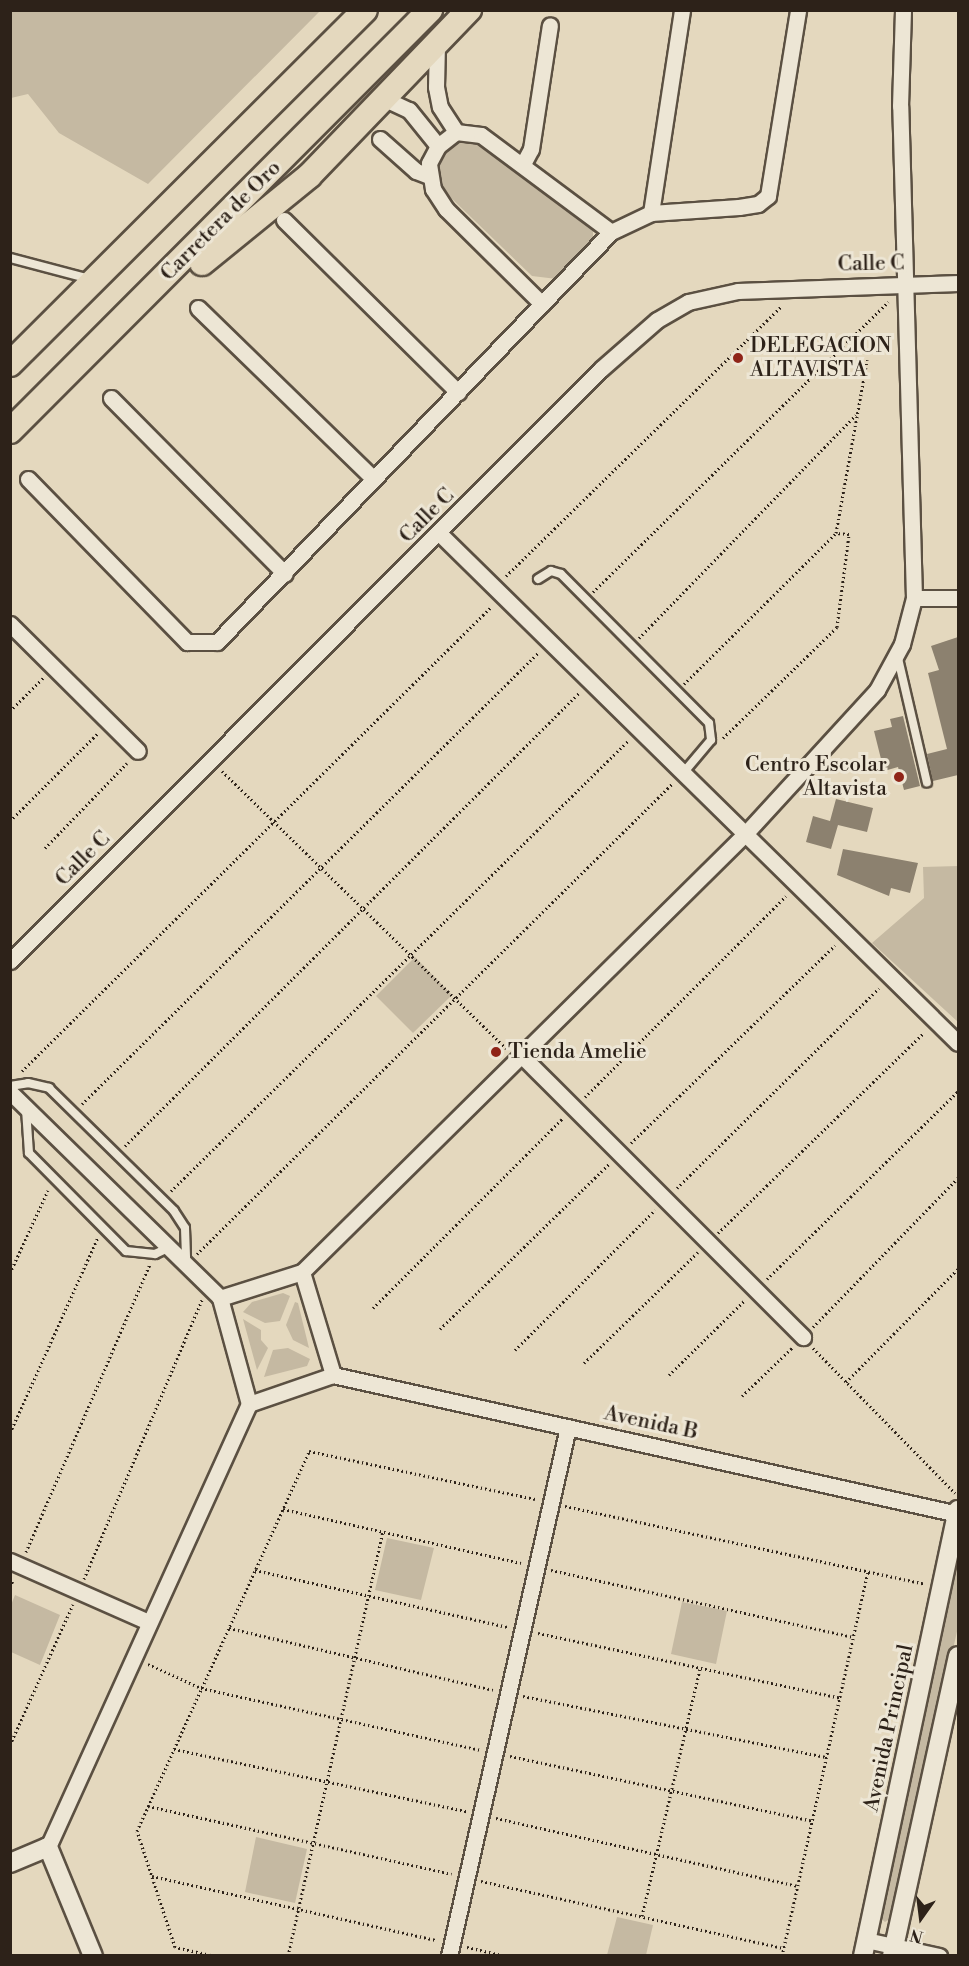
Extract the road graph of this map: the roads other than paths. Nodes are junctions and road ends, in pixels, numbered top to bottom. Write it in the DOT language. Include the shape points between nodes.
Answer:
graph roads {
  1 [pos="365,10"];
  2 [pos="430,10"];
  3 [pos="469,10"];
  4 [pos="682,10"];
  5 [pos="798,10"];
  6 [pos="903,10"];
  7 [pos="550,26"];
  8 [pos="437,43"];
  9 [pos="385,99"];
  10 [pos="456,132"];
  11 [pos="380,139"];
  12 [pos="438,146"];
  13 [pos="523,165"];
  14 [pos="429,176"];
  15 [pos="651,213"];
  16 [pos="284,220"];
  17 [pos="611,232"];
  18 [pos="11,259"];
  19 [pos="97,281"];
  20 [pos="958,283"];
  21 [pos="907,285"];
  22 [pos="542,304"];
  23 [pos="198,308"];
  24 [pos="99,344"];
  25 [pos="10,364"];
  26 [pos="459,392"];
  27 [pos="111,398"];
  28 [pos="10,431"];
  29 [pos="28,479"];
  30 [pos="374,479"];
  31 [pos="440,534"];
  32 [pos="285,574"];
  33 [pos="538,579"];
  34 [pos="914,598"];
  35 [pos="958,598"];
  36 [pos="10,624"];
  37 [pos="897,653"];
  38 [pos="138,751"];
  39 [pos="684,772"];
  40 [pos="927,783"];
  41 [pos="746,833"];
  42 [pos="10,961"];
  43 [pos="958,1043"];
  44 [pos="519,1057"];
  45 [pos="10,1086"];
  46 [pos="10,1092"];
  47 [pos="26,1107"];
  48 [pos="161,1251"];
  49 [pos="186,1265"];
  50 [pos="302,1272"];
  51 [pos="220,1298"];
  52 [pos="803,1337"];
  53 [pos="333,1375"];
  54 [pos="249,1404"];
  55 [pos="568,1427"];
  56 [pos="958,1509"];
  57 [pos="15,1563"];
  58 [pos="148,1622"];
  59 [pos="958,1656"];
  60 [pos="48,1847"];
  61 [pos="10,1863"];
  62 [pos="864,1948"];
  63 [pos="450,1949"];
  64 [pos="893,1951"];
  65 [pos="93,1956"];
  66 [pos="939,1956"];
  1 -- 19 [label="highway"];
  2 -- 24 [label="highway, Carretera de Oro"];
  3 -- 8 [label="highway"];
  4 -- 15 [label="street"];
  5 -- 15 [label="street" via="768,196 758,204 739,207"];
  6 -- 21 [label="street" via="900,106"];
  7 -- 13 [label="street" via="531,149"];
  8 -- 9 [label="highway"];
  8 -- 10 [label="street" via="435,87 440,107"];
  9 -- 12 [label="street" via="409,110"];
  9 -- 24 [label="highway" via="309,176 221,244 178,287"];
  10 -- 12 [label="street"];
  10 -- 13 [label="street" via="481,135"];
  11 -- 14 [label="street" via="416,171"];
  12 -- 14 [label="street"];
  13 -- 17 [label="street"];
  14 -- 22 [label="street" via="446,209"];
  15 -- 17 [label="street"];
  16 -- 26 [label="street"];
  17 -- 22 [label="street"];
  18 -- 19 [label="lane"];
  19 -- 25 [label="highway"];
  20 -- 21 [label="street, Calle C"];
  21 -- 31 [label="street, Calle C" via="738,291 698,300 657,320 601,369"];
  21 -- 34 [label="street"];
  22 -- 26 [label="street"];
  23 -- 30 [label="street"];
  24 -- 28 [label="highway, Carretera de Oro"];
  26 -- 30 [label="street"];
  27 -- 32 [label="street"];
  29 -- 32 [label="street" via="187,642 217,642"];
  30 -- 32 [label="street"];
  31 -- 39 [label="street"];
  31 -- 42 [label="street, Calle C"];
  33 -- 39 [label="lane" via="551,571 561,574 710,723 711,740"];
  34 -- 35 [label="street"];
  34 -- 37 [label="street"];
  36 -- 38 [label="street"];
  37 -- 40 [label="lane"];
  37 -- 41 [label="street" via="877,690"];
  39 -- 41 [label="street"];
  41 -- 43 [label="street"];
  41 -- 44 [label="street"];
  44 -- 50 [label="street"];
  44 -- 52 [label="street"];
  45 -- 49 [label="lane" via="28,1083 49,1088 163,1199 185,1228"];
  46 -- 47 [label="street"];
  47 -- 48 [label="street"];
  47 -- 48 [label="lane" via="29,1153 126,1251"];
  48 -- 49 [label="street"];
  49 -- 51 [label="street"];
  50 -- 51 [label="street"];
  50 -- 53 [label="street"];
  51 -- 54 [label="street"];
  53 -- 54 [label="street"];
  53 -- 55 [label="street, Avenida B"];
  54 -- 58 [label="street"];
  55 -- 56 [label="street, Avenida B"];
  55 -- 63 [label="street"];
  56 -- 62 [label="street, Avenida Principal"];
  57 -- 58 [label="street"];
  58 -- 60 [label="street"];
  59 -- 64 [label="street"];
  60 -- 61 [label="street"];
  60 -- 65 [label="street"];
  62 -- 64 [label="street"];
  64 -- 66 [label="street"];
}
